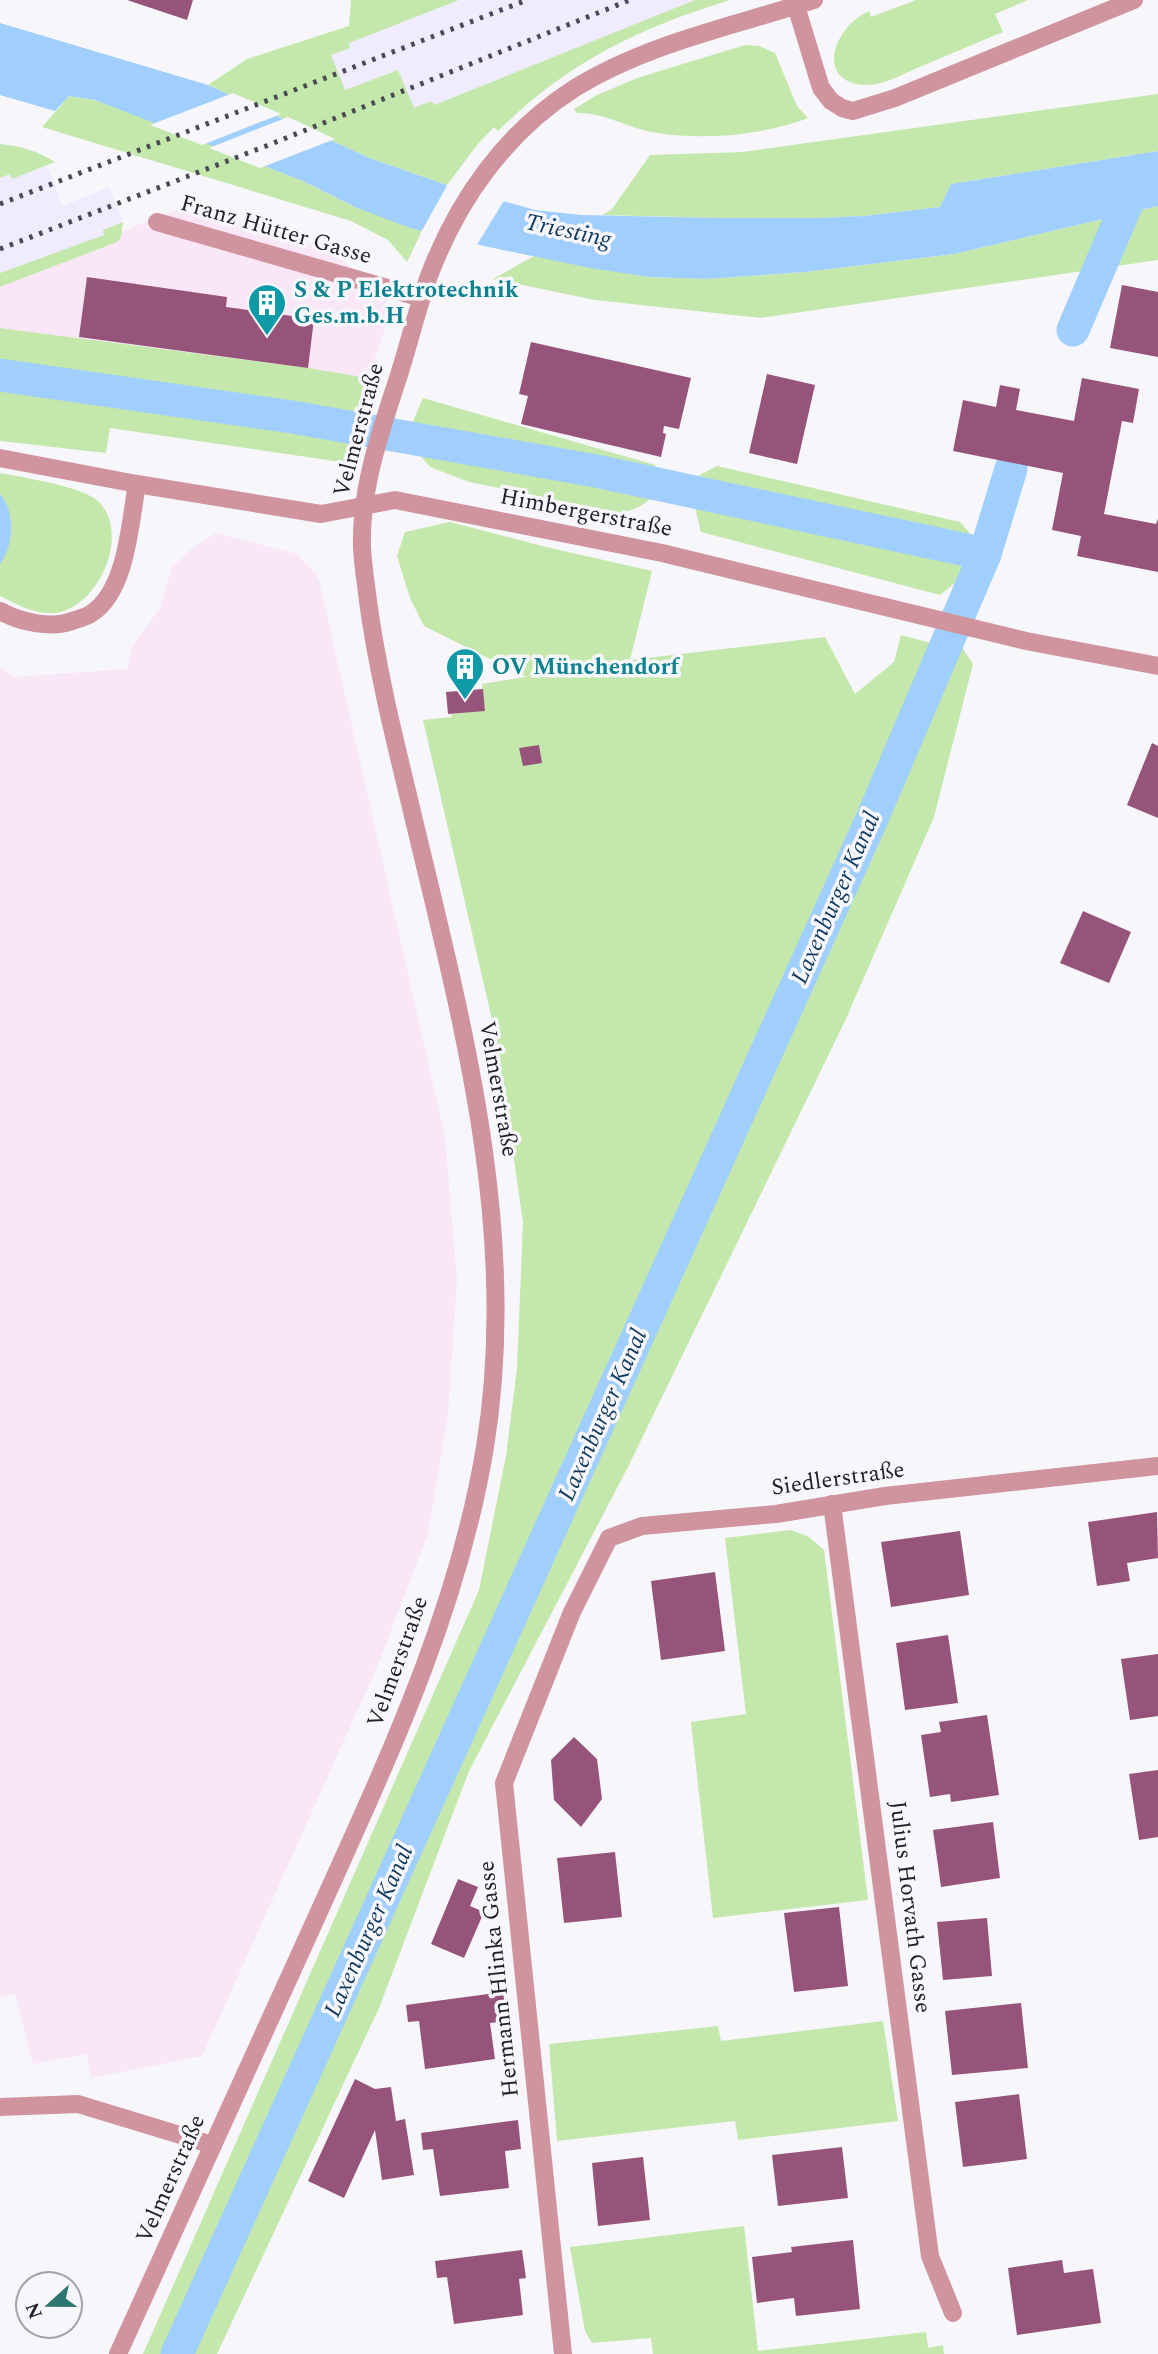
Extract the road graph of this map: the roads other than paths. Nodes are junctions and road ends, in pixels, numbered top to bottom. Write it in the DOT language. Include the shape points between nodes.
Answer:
graph roads {
  1 [pos="814,0"];
  2 [pos="1134,0"];
  3 [pos="796,6"];
  4 [pos="157,222"];
  5 [pos="422,298"];
  6 [pos="0,458"];
  7 [pos="137,484"];
  8 [pos="362,506"];
  9 [pos="0,611"];
  10 [pos="1158,667"];
  11 [pos="1158,1466"];
  12 [pos="832,1504"];
  13 [pos="572,1612"];
  14 [pos="0,2107"];
  15 [pos="213,2145"];
  16 [pos="953,2313"];
  17 [pos="118,2354"];
  18 [pos="563,2354"];
  1 -- 3 [label="street, Velmerstraße"];
  2 -- 3 [label="street" via="853,111 831,101 821,88"];
  3 -- 5 [label="street, Velmerstraße" via="646,53 596,76 556,102 513,139 470,192"];
  4 -- 5 [label="street, Franz Hütter Gasse"];
  5 -- 8 [label="street, Velmerstraße"];
  6 -- 7 [label="street, Himbergerstraße"];
  7 -- 8 [label="street, Himbergerstraße" via="320,514"];
  7 -- 9 [label="street" via="123,561 112,592 93,613 61,625 34,623"];
  8 -- 10 [label="street, Himbergerstraße" via="396,500 662,553 1026,641"];
  8 -- 15 [label="street, Velmerstraße" via="362,553 376,663 463,1024 481,1120 491,1197 494,1374 485,1448 440,1627 391,1753"];
  11 -- 12 [label="street, Siedlerstraße"];
  12 -- 13 [label="street, Siedlerstraße" via="642,1526 610,1538"];
  12 -- 16 [label="street, Julius Horvath Gasse" via="930,2256"];
  13 -- 18 [label="street, Hermann Hlinka Gasse" via="504,1783"];
  14 -- 15 [label="street" via="78,2104"];
  15 -- 17 [label="street, Velmerstraße"];
}
